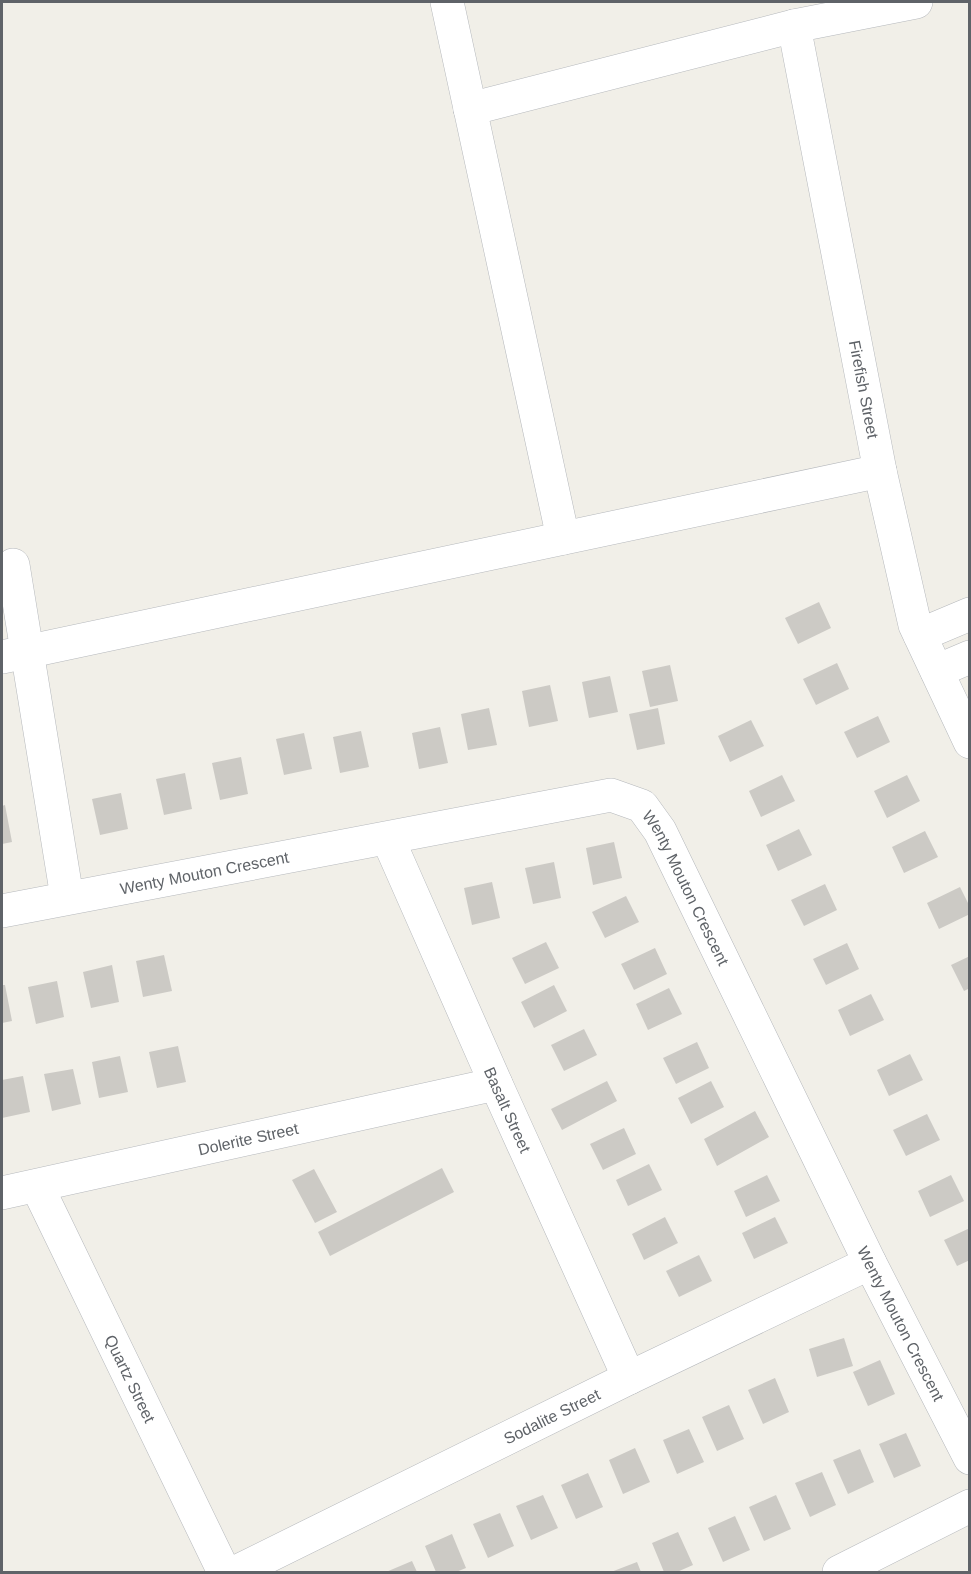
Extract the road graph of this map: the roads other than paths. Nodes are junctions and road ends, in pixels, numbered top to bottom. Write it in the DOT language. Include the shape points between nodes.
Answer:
graph roads {
  1 [pos="447,2"];
  2 [pos="916,2"];
  3 [pos="794,26"];
  4 [pos="470,109"];
  5 [pos="880,471"];
  6 [pos="563,538"];
  7 [pos="13,565"];
  8 [pos="969,614"];
  9 [pos="920,635"];
  10 [pos="14,654"];
  11 [pos="969,657"];
  12 [pos="937,671"];
  13 [pos="969,742"];
  14 [pos="388,839"];
  15 [pos="67,897"];
  16 [pos="2,911"];
  17 [pos="496,1084"];
  18 [pos="37,1186"];
  19 [pos="2,1193"];
  20 [pos="870,1263"];
  21 [pos="629,1378"];
  22 [pos="969,1458"];
  23 [pos="969,1506"];
  24 [pos="224,1572"];
  25 [pos="236,1572"];
  26 [pos="839,1572"];
  1 -- 4 [label="street"];
  2 -- 3 [label="street"];
  3 -- 4 [label="street"];
  3 -- 5 [label="street, Firefish Street"];
  4 -- 6 [label="street"];
  5 -- 6 [label="street"];
  5 -- 9 [label="street, Firefish Street"];
  6 -- 10 [label="street"];
  7 -- 10 [label="street"];
  8 -- 9 [label="street"];
  9 -- 12 [label="street, Firefish Street"];
  10 -- 15 [label="street"];
  11 -- 12 [label="street"];
  12 -- 13 [label="street, Firefish Street"];
  14 -- 15 [label="street, Wenty Mouton Crescent"];
  14 -- 17 [label="street, Basalt Street"];
  14 -- 20 [label="street, Wenty Mouton Crescent" via="611,795 642,806 660,831"];
  15 -- 16 [label="street, Wenty Mouton Crescent"];
  17 -- 18 [label="street, Dolerite Street"];
  17 -- 21 [label="street, Basalt Street"];
  18 -- 19 [label="street, Dolerite Street"];
  18 -- 24 [label="street, Quartz Street"];
  20 -- 21 [label="street, Sodalite Street"];
  20 -- 22 [label="street, Wenty Mouton Crescent"];
  21 -- 25 [label="street, Sodalite Street"];
  23 -- 26 [label="street"];
}
